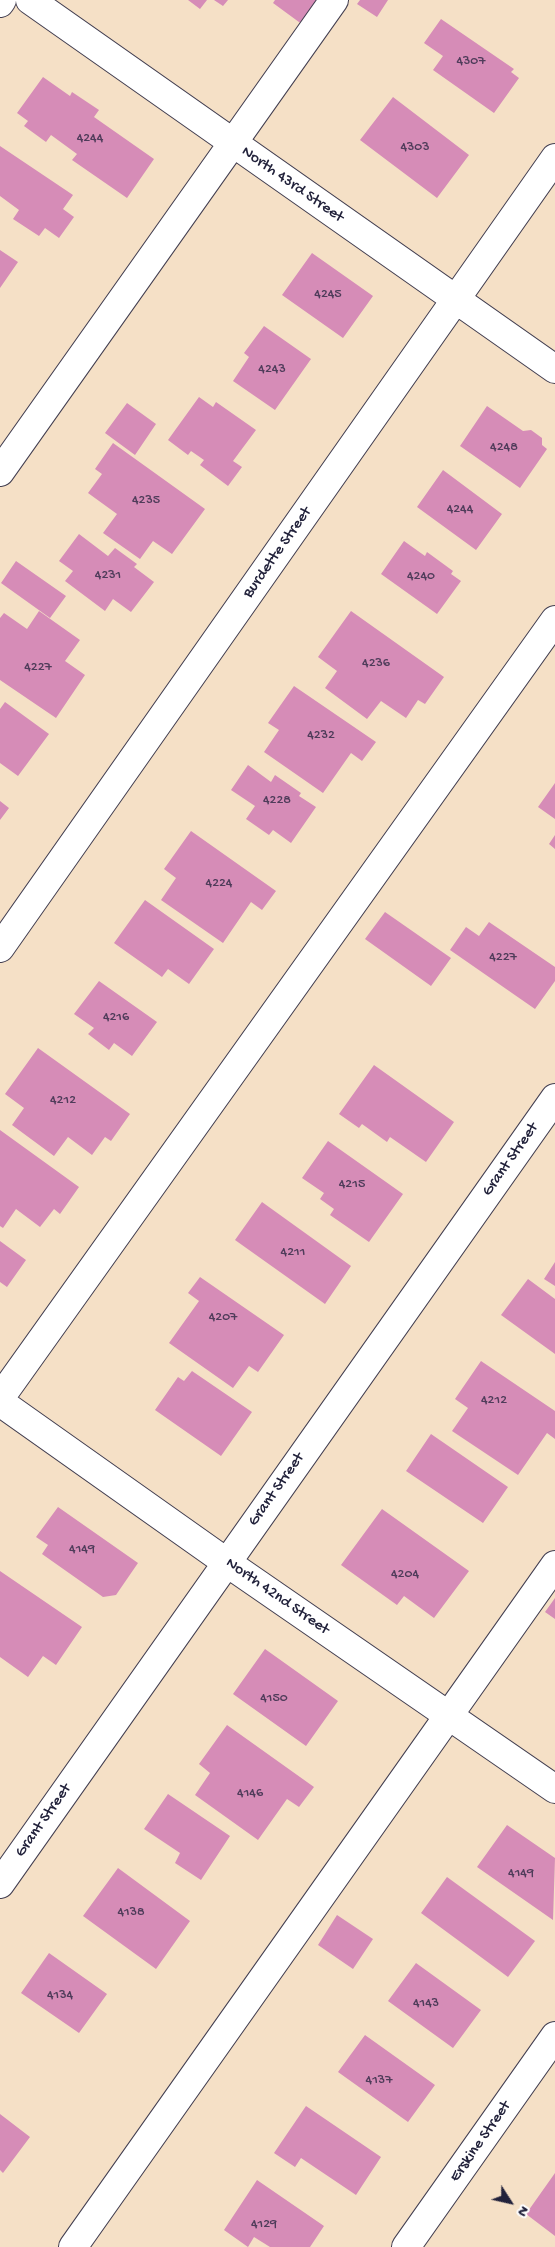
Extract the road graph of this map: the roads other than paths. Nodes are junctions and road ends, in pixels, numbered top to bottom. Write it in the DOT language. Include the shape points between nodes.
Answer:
graph roads {
  1 [pos="2,0"];
  2 [pos="30,0"];
  3 [pos="334,0"];
  4 [pos="0,3"];
  5 [pos="234,144"];
  6 [pos="555,158"];
  7 [pos="455,300"];
  8 [pos="555,369"];
  9 [pos="0,472"];
  10 [pos="555,620"];
  11 [pos="0,948"];
  12 [pos="555,1098"];
  13 [pos="0,1400"];
  14 [pos="226,1562"];
  15 [pos="555,1564"];
  16 [pos="448,1716"];
  17 [pos="555,1789"];
  18 [pos="0,1884"];
  19 [pos="555,2036"];
  20 [pos="73,2247"];
  21 [pos="406,2247"];
  1 -- 4 [label="street"];
  2 -- 5 [label="street, North 43rd Street"];
  3 -- 5 [label="street"];
  5 -- 7 [label="street, North 43rd Street"];
  5 -- 9 [label="street"];
  6 -- 7 [label="street, Burdette Street"];
  7 -- 8 [label="street, North 43rd Street"];
  7 -- 11 [label="street, Burdette Street"];
  10 -- 13 [label="street"];
  12 -- 14 [label="street, Grant Street"];
  13 -- 14 [label="street, North 42nd Street"];
  14 -- 16 [label="street, North 42nd Street"];
  14 -- 18 [label="street, Grant Street"];
  15 -- 16 [label="street"];
  16 -- 17 [label="street, North 42nd Street"];
  16 -- 20 [label="street"];
  19 -- 21 [label="street, Erskine Street"];
}
